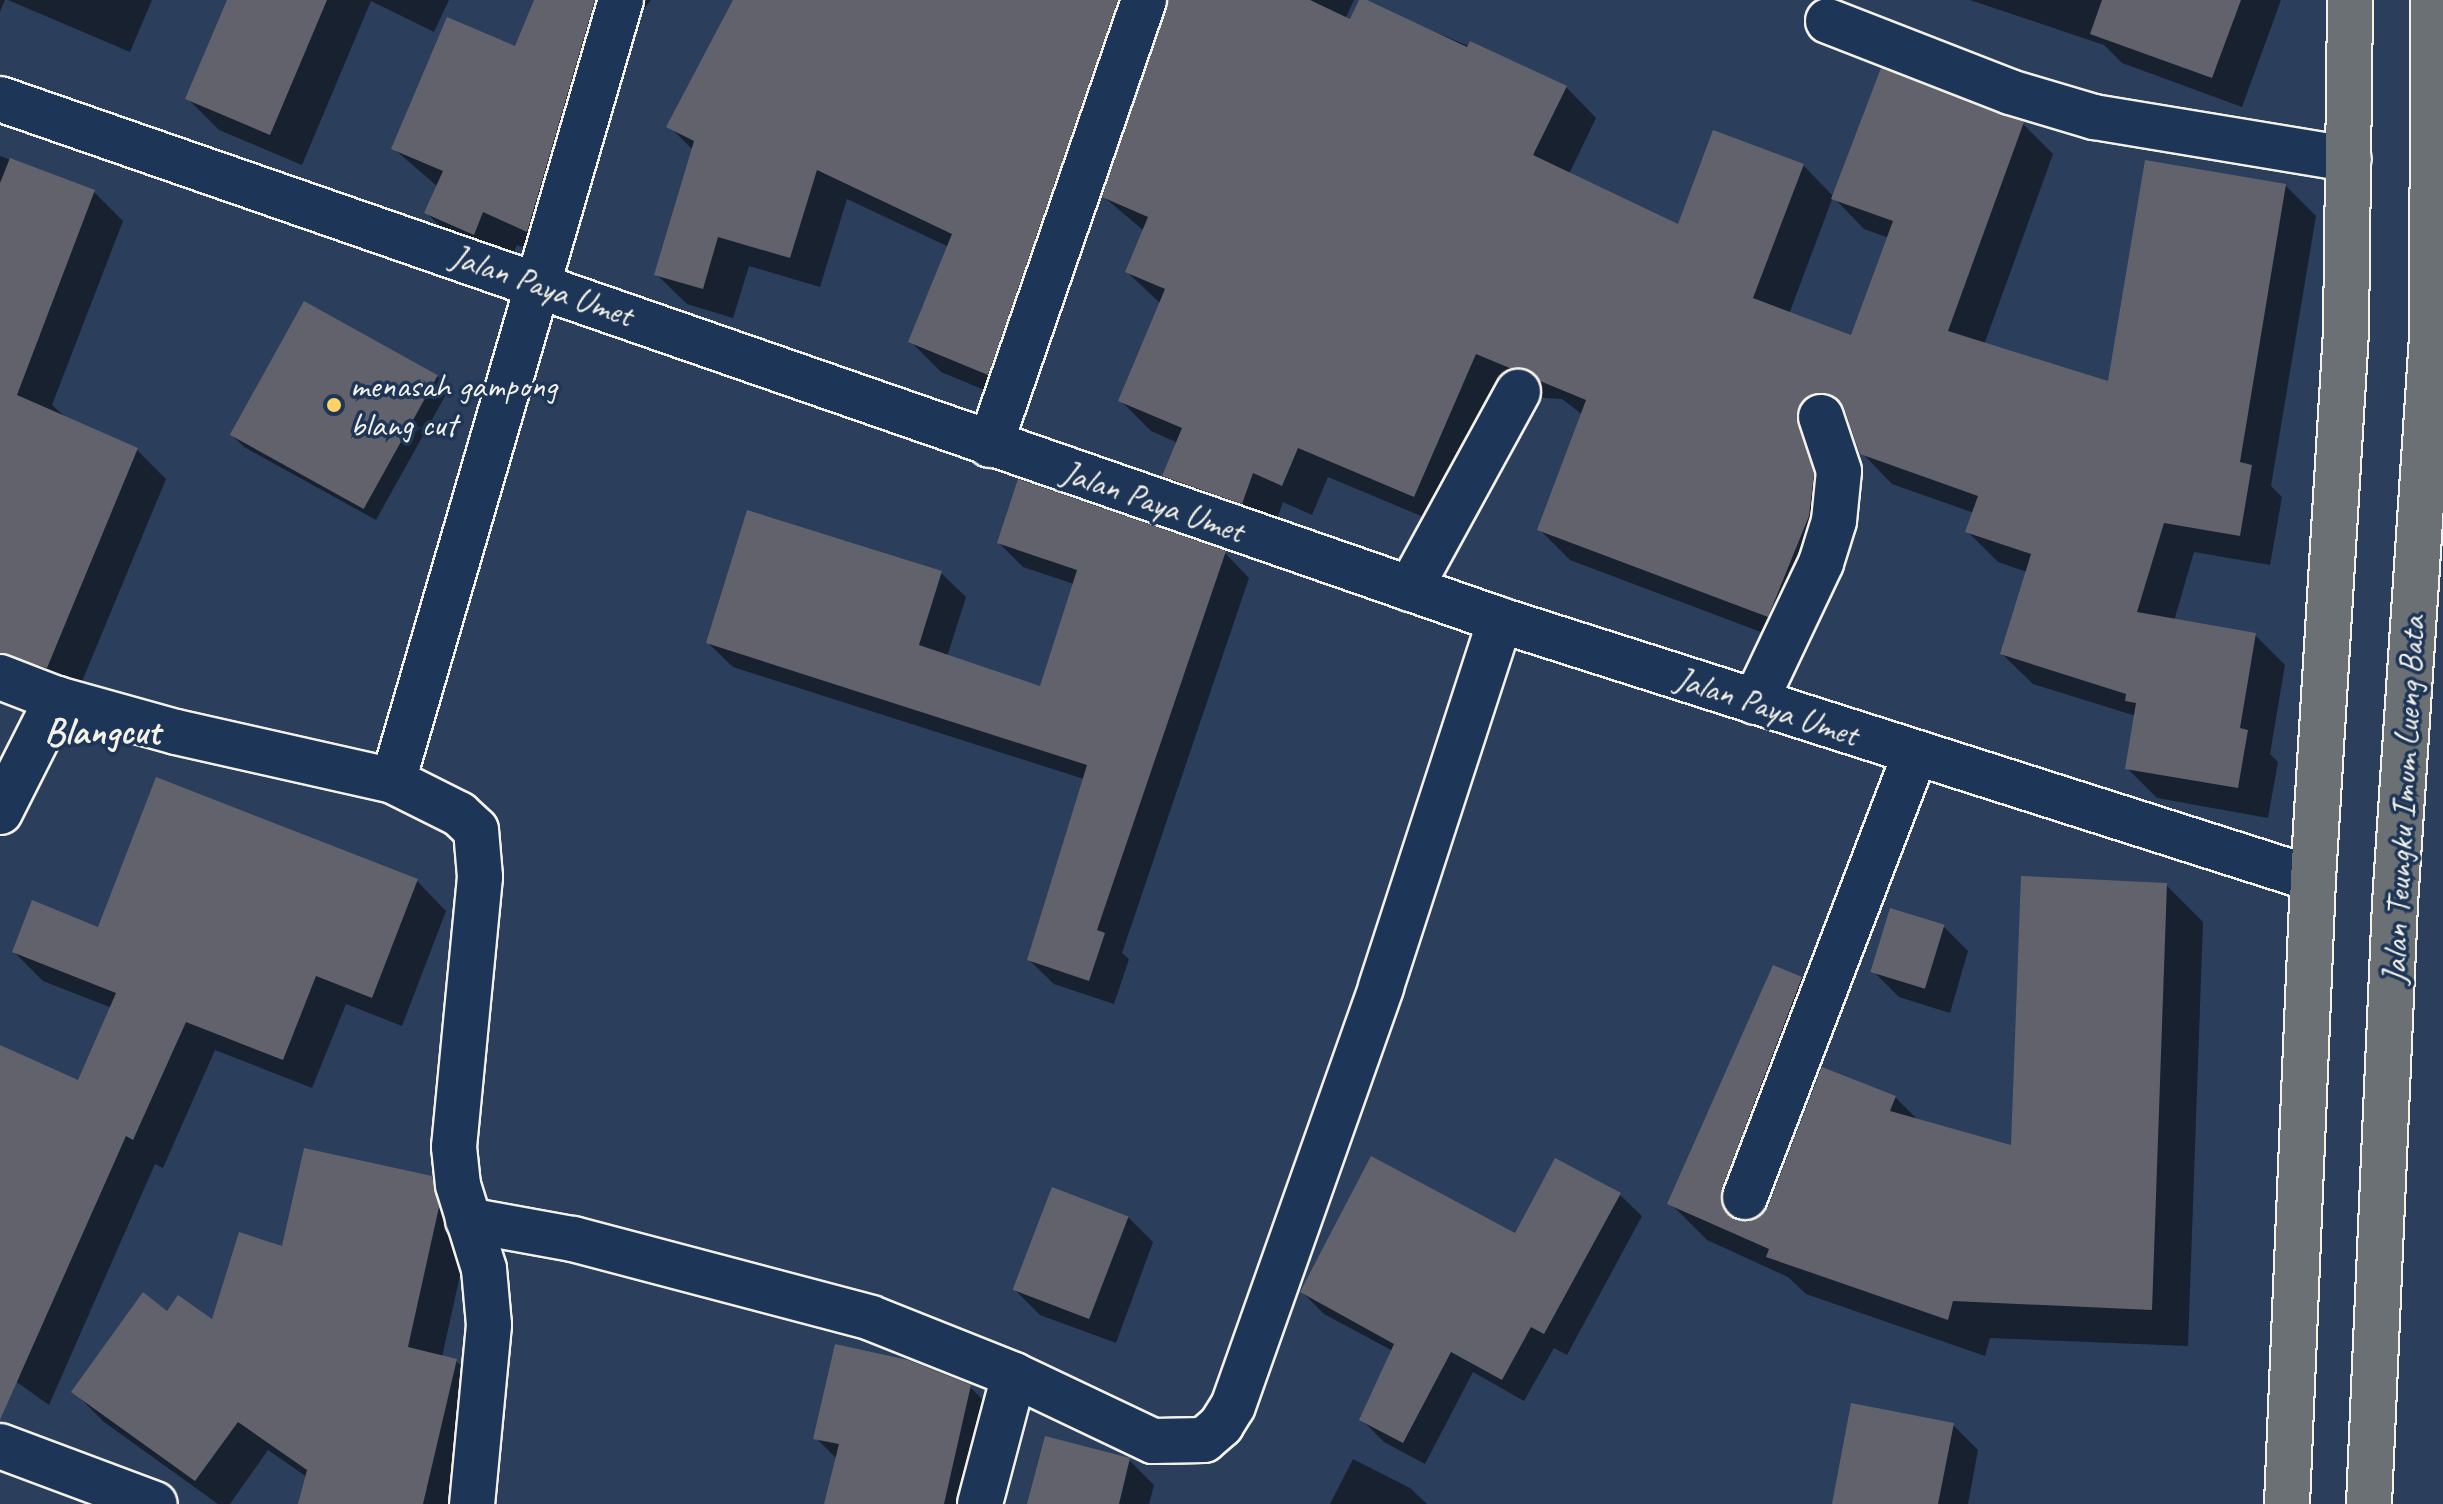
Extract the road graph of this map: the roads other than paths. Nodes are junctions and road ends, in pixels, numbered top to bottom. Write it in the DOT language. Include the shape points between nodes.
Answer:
graph roads {
  1 [pos="621,0"];
  2 [pos="1144,0"];
  3 [pos="2350,0"];
  4 [pos="2433,0"];
  5 [pos="1828,21"];
  6 [pos="0,99"];
  7 [pos="2349,159"];
  8 [pos="539,283"];
  9 [pos="2437,339"];
  10 [pos="1518,392"];
  11 [pos="1821,417"];
  12 [pos="990,445"];
  13 [pos="1410,589"];
  14 [pos="1500,620"];
  15 [pos="0,677"];
  16 [pos="57,699"];
  17 [pos="1755,702"];
  18 [pos="1915,753"];
  19 [pos="393,781"];
  20 [pos="0,812"];
  21 [pos="2313,879"];
  22 [pos="1745,1197"];
  23 [pos="468,1220"];
  24 [pos="1014,1375"];
  25 [pos="0,1446"];
  26 [pos="155,1504"];
  27 [pos="472,1504"];
  28 [pos="980,1504"];
  29 [pos="2287,1504"];
  30 [pos="2369,1504"];
  1 -- 8 [label="street"];
  2 -- 12 [label="street"];
  3 -- 7 [label="highway"];
  4 -- 9 [label="highway, Jalan Teungku Imum Lueng Bata"];
  5 -- 7 [label="street" via="2010,92 2094,117"];
  6 -- 8 [label="street, Jalan Paya Umet"];
  7 -- 21 [label="highway" via="2346,331"];
  8 -- 12 [label="street, Jalan Paya Umet"];
  8 -- 19 [label="street"];
  9 -- 30 [label="highway, Jalan Teungku Imum Lueng Bata" via="2395,903"];
  10 -- 13 [label="street"];
  11 -- 17 [label="street" via="1839,471 1834,521 1821,563"];
  12 -- 13 [label="street, Jalan Paya Umet"];
  13 -- 14 [label="street, Jalan Paya Umet"];
  14 -- 17 [label="street, Jalan Paya Umet"];
  14 -- 24 [label="street" via="1381,987 1233,1406 1221,1425 1204,1440 1153,1441"];
  15 -- 16 [label="street"];
  16 -- 19 [label="street"];
  16 -- 20 [label="street"];
  17 -- 18 [label="street, Jalan Paya Umet"];
  18 -- 21 [label="street, Jalan Paya Umet"];
  18 -- 22 [label="street"];
  19 -- 23 [label="street" via="459,814 476,830 480,877 454,1147"];
  21 -- 29 [label="highway"];
  23 -- 24 [label="street" via="573,1239 871,1318"];
  23 -- 27 [label="street" via="484,1269 489,1325"];
  24 -- 28 [label="street"];
  25 -- 26 [label="street"];
}
